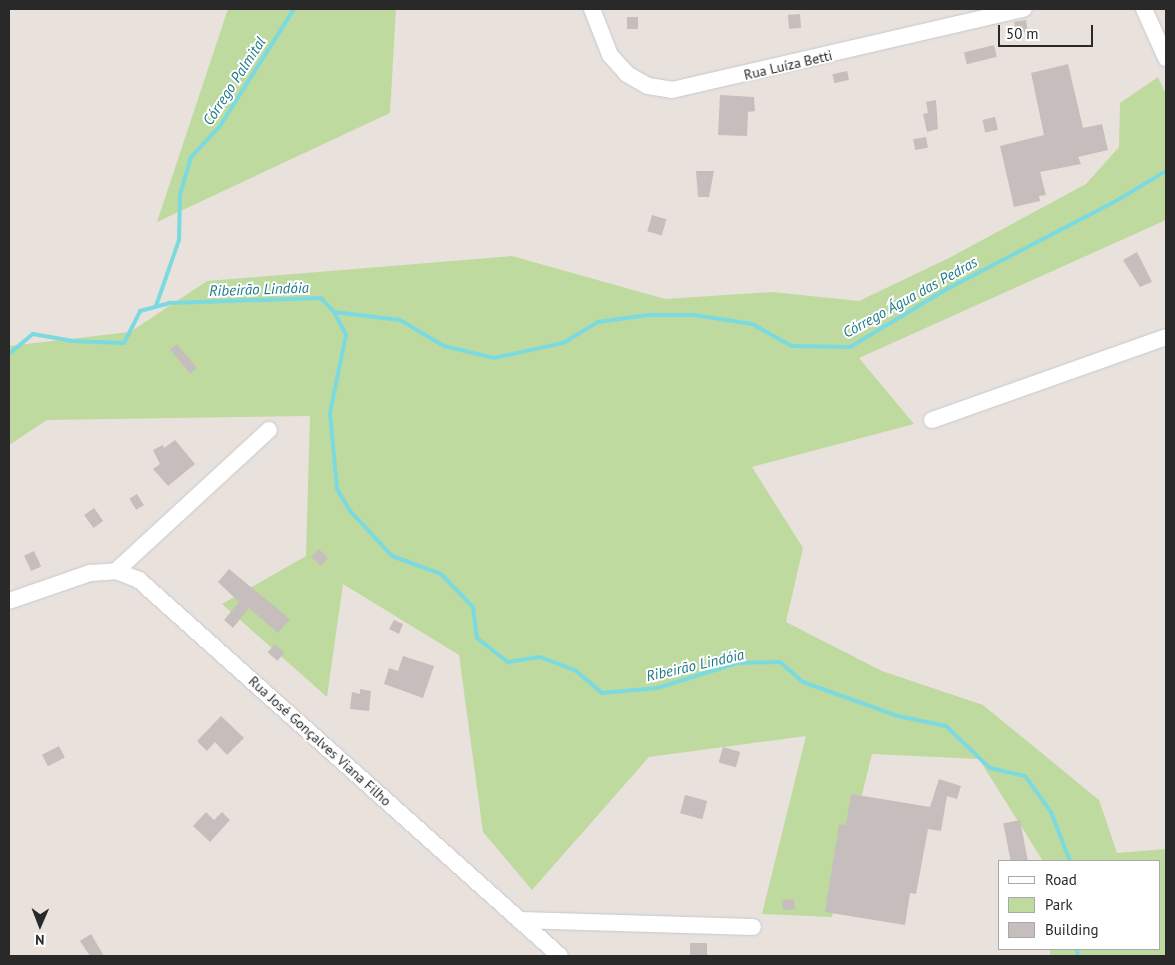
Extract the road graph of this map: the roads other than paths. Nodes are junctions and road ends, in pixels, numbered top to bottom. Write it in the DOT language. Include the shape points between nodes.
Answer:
graph roads {
  1 [pos="592,9"];
  2 [pos="1024,9"];
  3 [pos="1144,9"];
  4 [pos="1166,58"];
  5 [pos="1166,337"];
  6 [pos="932,420"];
  7 [pos="269,430"];
  8 [pos="116,571"];
  9 [pos="9,601"];
  10 [pos="519,920"];
  11 [pos="753,928"];
  12 [pos="560,956"];
  1 -- 2 [label="street, Rua Luíza Betti" via="610,54 627,74 648,86 672,90"];
  3 -- 4 [label="street"];
  5 -- 6 [label="street"];
  7 -- 8 [label="street"];
  8 -- 9 [label="street, Rua José Gonçalves Viana Filho" via="81,576"];
  8 -- 10 [label="street, Rua José Gonçalves Viana Filho" via="140,580 156,592"];
  10 -- 11 [label="street"];
  10 -- 12 [label="street, Rua José Gonçalves Viana Filho"];
}
